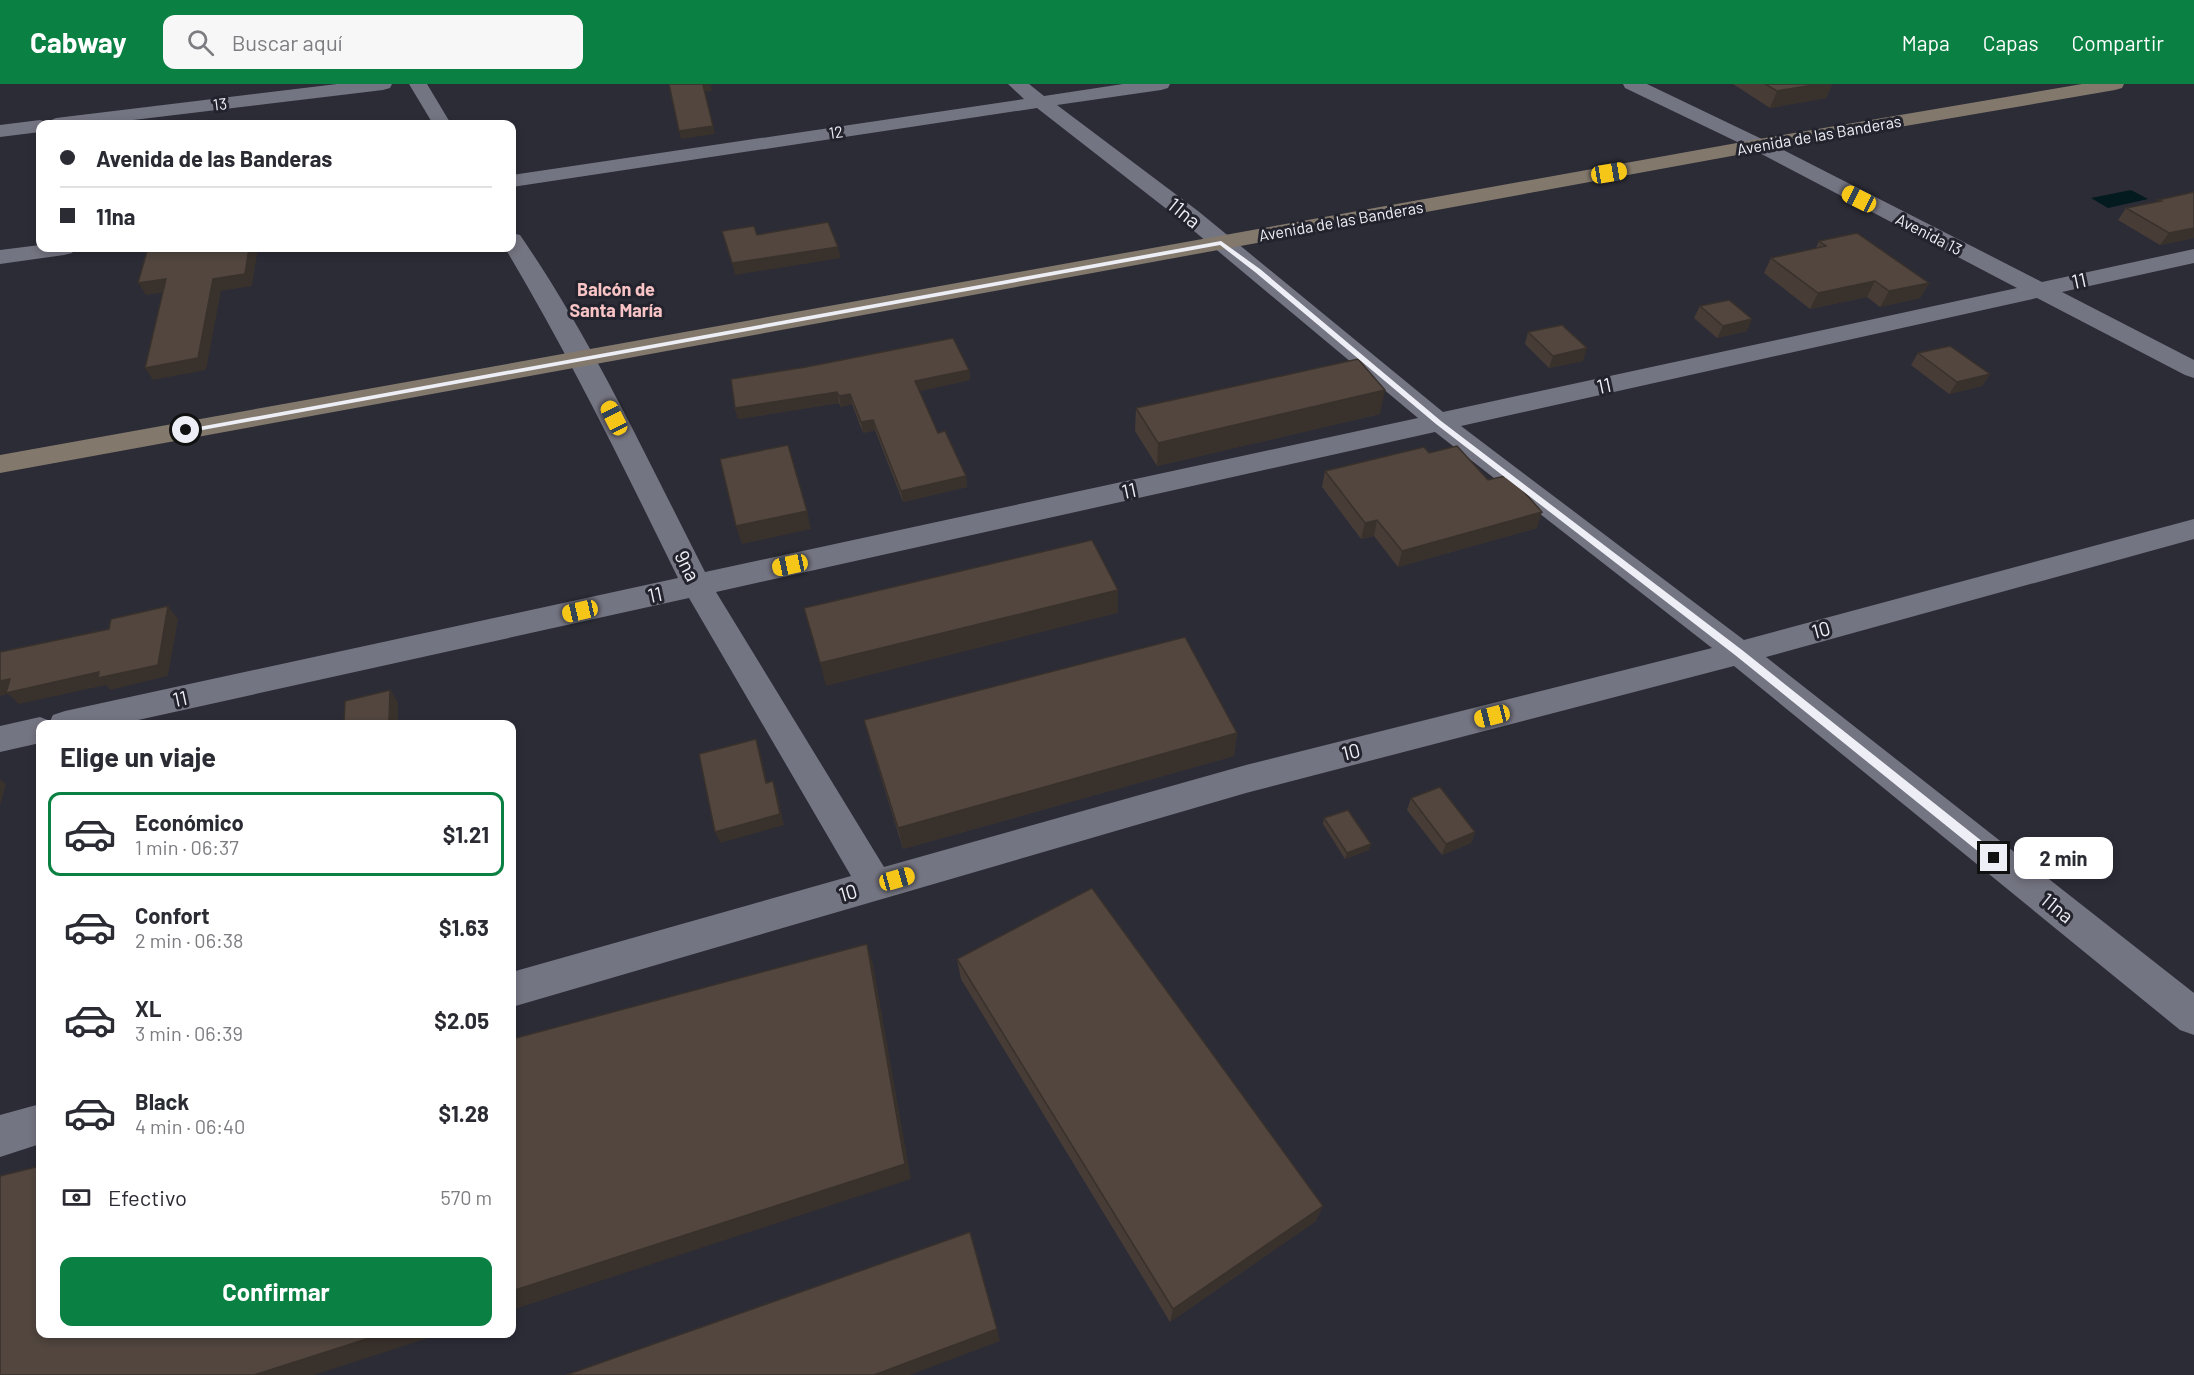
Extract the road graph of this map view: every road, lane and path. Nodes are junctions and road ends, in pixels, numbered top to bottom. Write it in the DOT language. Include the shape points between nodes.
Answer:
graph roads {
  1 [pos="383,84"];
  2 [pos="418,84"];
  3 [pos="1161,84"];
  4 [pos="1632,84"];
  5 [pos="2115,84"];
  6 [pos="1028,93"];
  7 [pos="89,120"];
  8 [pos="440,120"];
  9 [pos="36,126"];
  10 [pos="0,131"];
  11 [pos="1759,146"];
  12 [pos="516,180"];
  13 [pos="1221,243"];
  14 [pos="516,247"];
  15 [pos="36,252"];
  16 [pos="2194,256"];
  17 [pos="0,257"];
  18 [pos="2038,290"];
  19 [pos="581,359"];
  20 [pos="2194,370"];
  21 [pos="1439,423"];
  22 [pos="0,464"];
  23 [pos="2194,529"];
  24 [pos="697,586"];
  25 [pos="1739,653"];
  26 [pos="83,720"];
  27 [pos="36,731"];
  28 [pos="0,739"];
  29 [pos="875,885"];
  30 [pos="516,988"];
  31 [pos="2188,1006"];
  32 [pos="36,1125"];
  33 [pos="0,1136"];
  1 -- 7 [label="street, 13"];
  2 -- 8 [label="street"];
  3 -- 6 [label="street, 12"];
  4 -- 11 [label="street, Avenida 13"];
  5 -- 11 [label="street, Avenida de las Banderas"];
  6 -- 12 [label="street, 12"];
  6 -- 13 [label="street, 11na"];
  9 -- 10 [label="street"];
  11 -- 13 [label="street, Avenida de las Banderas"];
  11 -- 18 [label="street, Avenida 13"];
  13 -- 19 [label="street, Avenida de las Banderas"];
  13 -- 21 [label="street, 11na"];
  14 -- 19 [label="street, 9na"];
  15 -- 17 [label="street"];
  16 -- 18 [label="street, 11"];
  18 -- 20 [label="street, Avenida 13"];
  18 -- 21 [label="street, 11"];
  19 -- 22 [label="street, Avenida de las Banderas"];
  19 -- 24 [label="street, 9na"];
  21 -- 24 [label="street, 11"];
  21 -- 25 [label="street, 11na"];
  23 -- 25 [label="street, 10"];
  24 -- 26 [label="street, 11"];
  24 -- 29 [label="street, 9na"];
  25 -- 29 [label="street, 10" via="1246,779"];
  25 -- 31 [label="street, 11na"];
  27 -- 28 [label="street"];
  29 -- 30 [label="street, 10"];
  32 -- 33 [label="street"];
}
